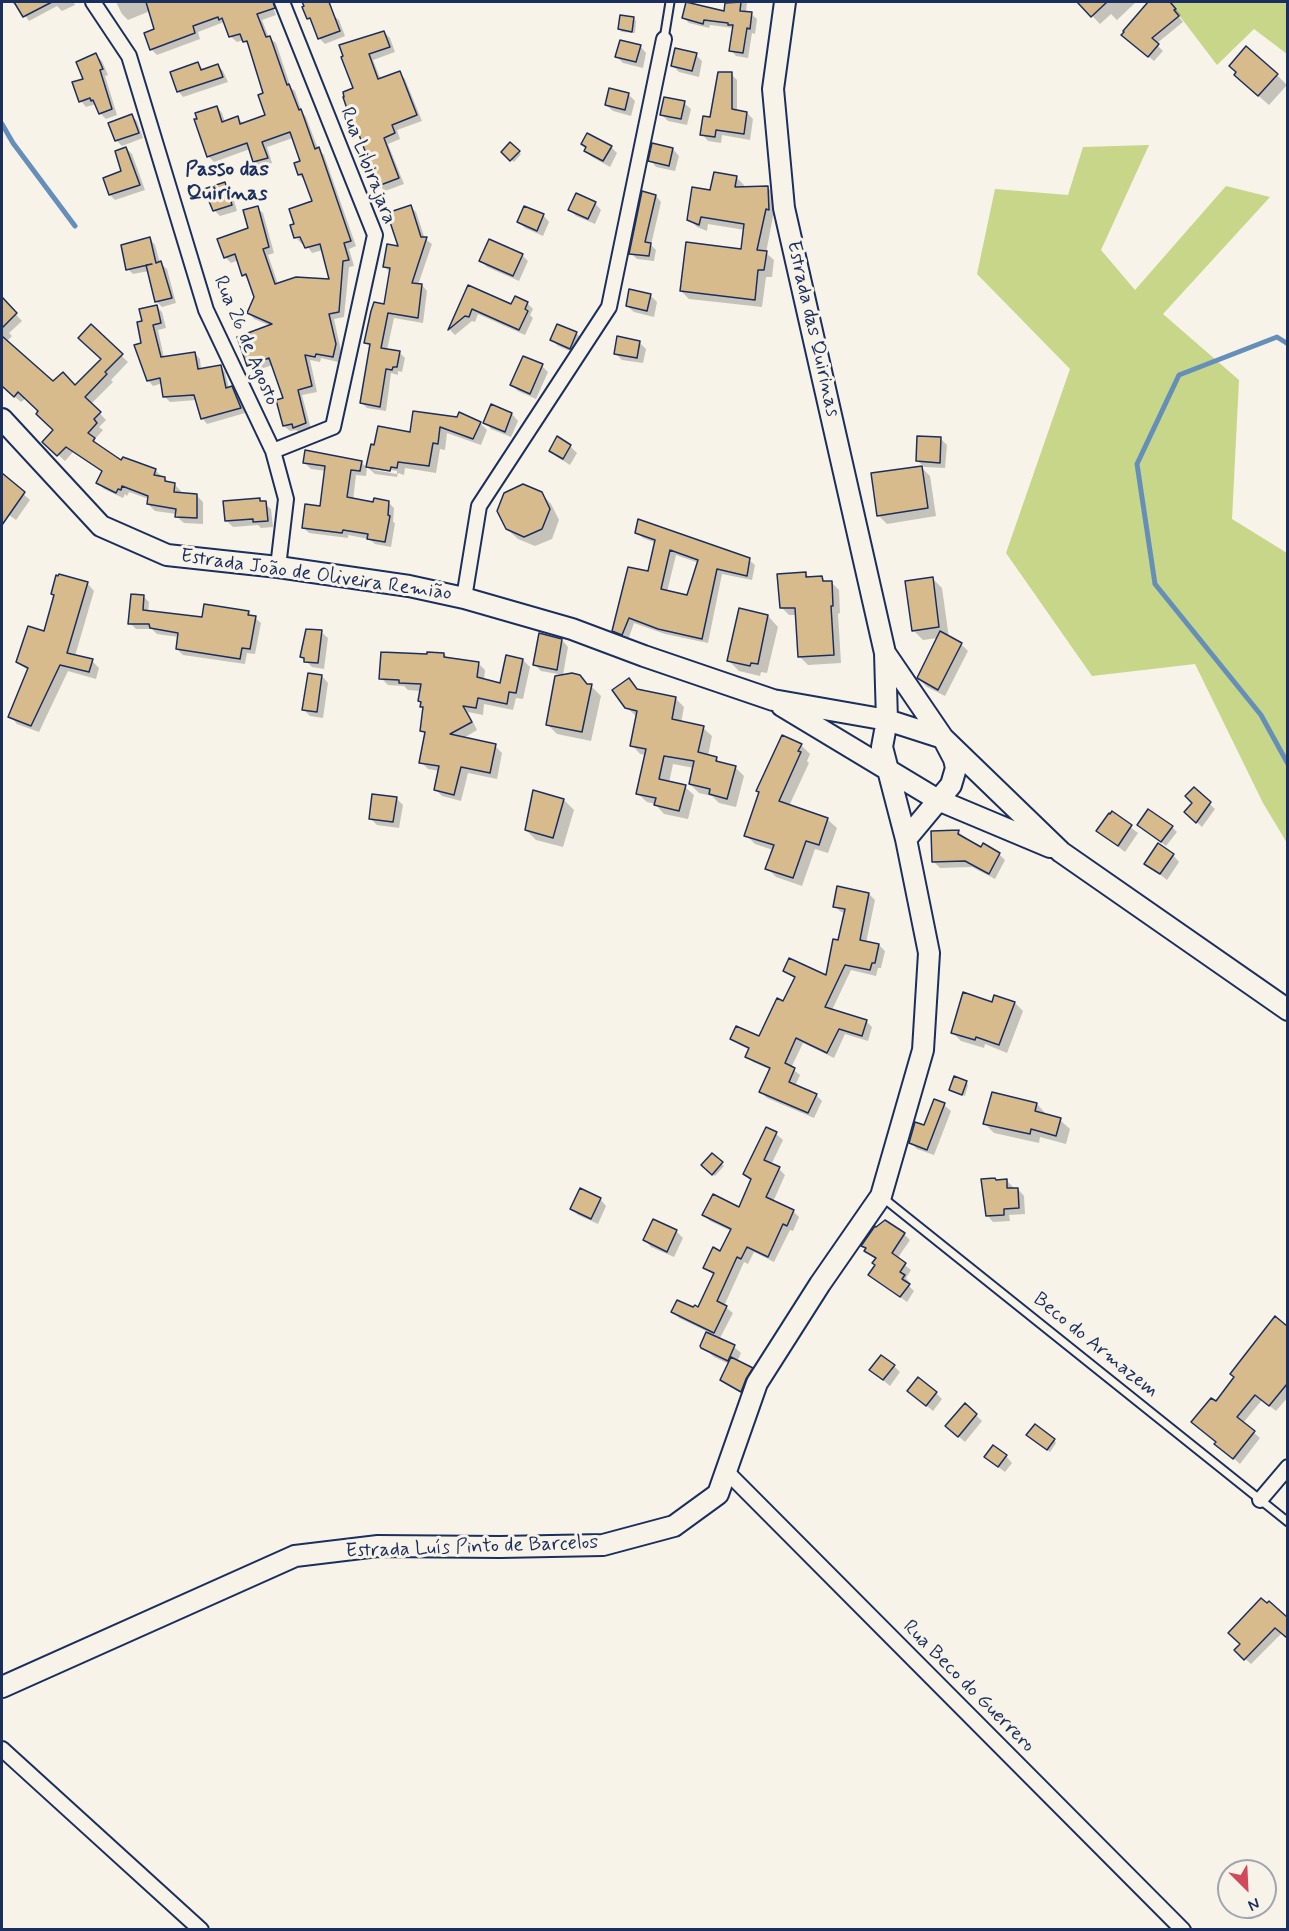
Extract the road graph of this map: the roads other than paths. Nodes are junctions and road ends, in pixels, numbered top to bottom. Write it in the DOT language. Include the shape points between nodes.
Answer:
graph roads {
  1 [pos="93,2"];
  2 [pos="282,2"];
  3 [pos="670,2"];
  4 [pos="785,2"];
  5 [pos="664,39"];
  6 [pos="2,419"];
  7 [pos="273,451"];
  8 [pos="278,567"];
  9 [pos="464,598"];
  10 [pos="885,653"];
  11 [pos="773,700"];
  12 [pos="886,720"];
  13 [pos="943,738"];
  14 [pos="887,771"];
  15 [pos="938,800"];
  16 [pos="906,839"];
  17 [pos="1061,852"];
  18 [pos="1287,1010"];
  19 [pos="881,1196"];
  20 [pos="1287,1467"];
  21 [pos="726,1471"];
  22 [pos="1260,1500"];
  23 [pos="1287,1521"];
  24 [pos="2,1687"];
  25 [pos="2,1749"];
  26 [pos="201,1929"];
  27 [pos="1183,1929"];
  1 -- 7 [label="street, Rua 26 de Agosto" via="129,56 207,310"];
  2 -- 7 [label="street, Rua Libirajara" via="375,235 333,427"];
  3 -- 5 [label="lane"];
  4 -- 10 [label="street, Estrada das Quirinas" via="773,90 784,208"];
  5 -- 9 [label="street" via="609,308 479,506"];
  6 -- 8 [label="street, Estrada João de Oliveira Remião" via="101,526 167,555"];
  7 -- 8 [label="street, Rua 26 de Agosto" via="286,499"];
  8 -- 9 [label="street, Estrada João de Oliveira Remião"];
  9 -- 11 [label="street, Estrada João de Oliveira Remião" via="572,629"];
  10 -- 12 [label="street, Estrada das Quirinas"];
  10 -- 13 [label="street, Estrada das Quirinas"];
  11 -- 12 [label="street, Estrada João de Oliveira Remião"];
  11 -- 14 [label="street, Estrada João de Oliveira Remião"];
  12 -- 13 [label="street, Estrada João de Oliveira Remião"];
  12 -- 14 [label="street, Estrada Luís Pinto de Barcelos" via="882,747"];
  13 -- 15 [label="street, Estrada das Quirinas" via="956,768 951,785"];
  13 -- 17 [label="street, Estrada João de Oliveira Remião"];
  14 -- 15 [label="street, Estrada João de Oliveira Remião"];
  14 -- 16 [label="street, Estrada Luís Pinto de Barcelos"];
  15 -- 16 [label="street"];
  15 -- 17 [label="street, Estrada João de Oliveira Remião"];
  16 -- 19 [label="street, Estrada Luís Pinto de Barcelos" via="929,953 924,1040"];
  17 -- 18 [label="street, Estrada João de Oliveira Remião"];
  19 -- 21 [label="street, Estrada Luís Pinto de Barcelos" via="757,1383"];
  19 -- 22 [label="lane, Beco do Armazem"];
  20 -- 22 [label="street"];
  21 -- 24 [label="street, Estrada Luís Pinto de Barcelos" via="718,1494 674,1526 603,1545 378,1546 295,1556"];
  21 -- 27 [label="street, Rua Beco do Guerrero"];
  22 -- 23 [label="lane, Beco do Armazem"];
  25 -- 26 [label="street"];
}
